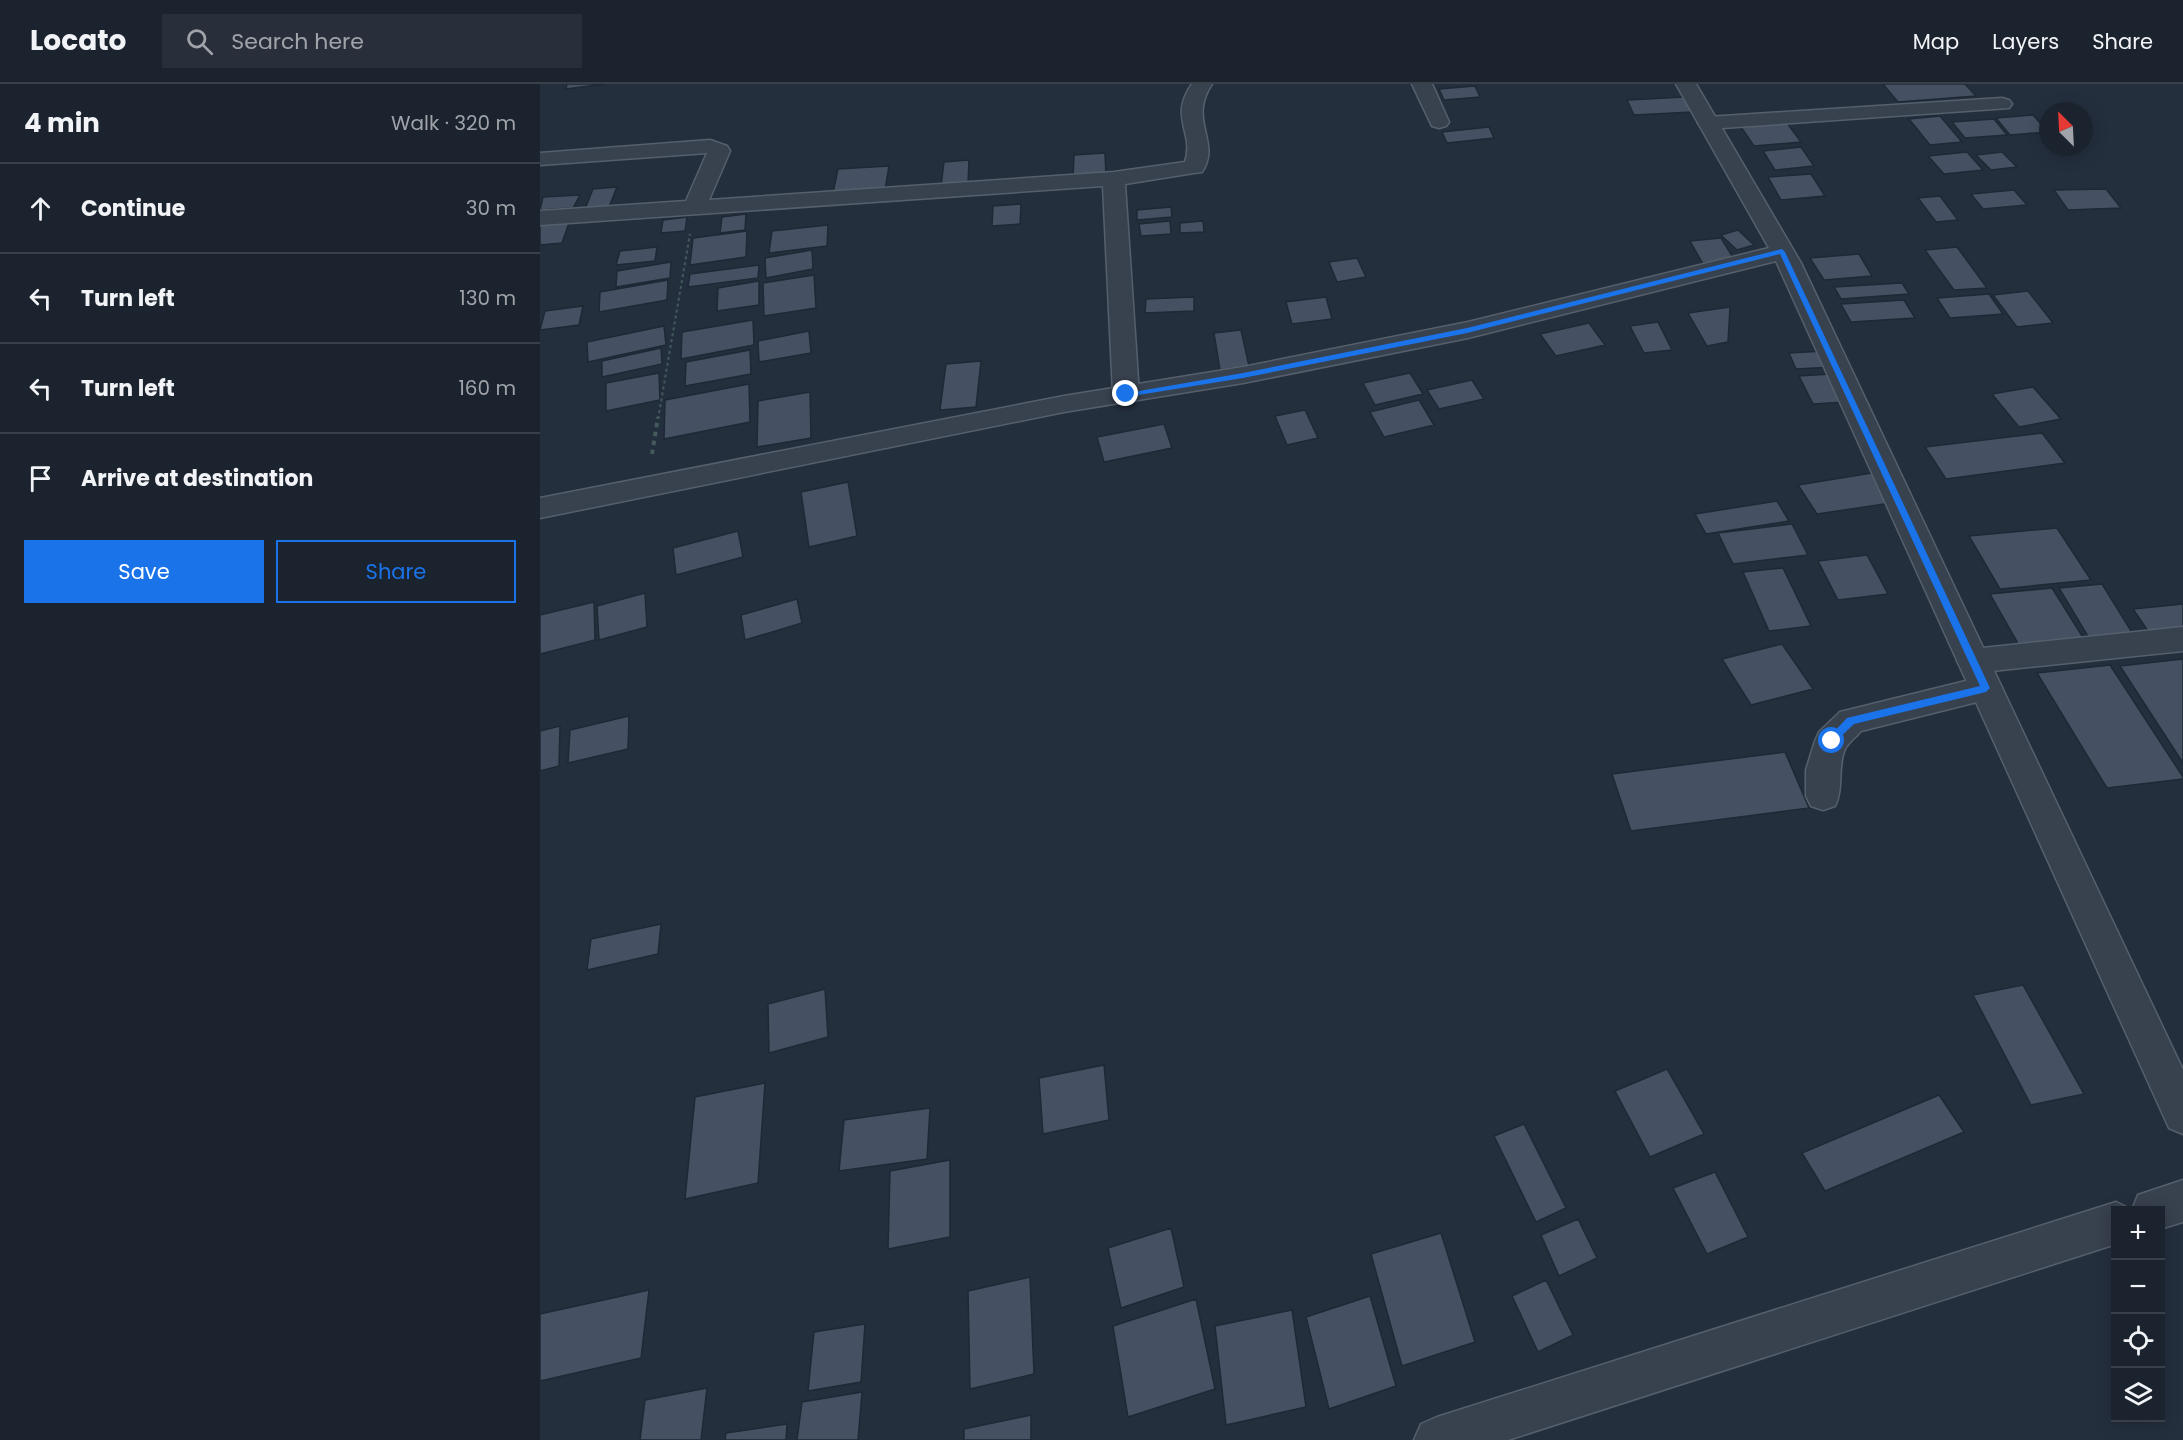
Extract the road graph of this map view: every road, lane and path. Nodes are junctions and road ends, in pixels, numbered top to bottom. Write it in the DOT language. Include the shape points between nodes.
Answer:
graph roads {
  1 [pos="1202,84"];
  2 [pos="1422,84"];
  3 [pos="1686,84"];
  4 [pos="2002,104"];
  5 [pos="1439,122"];
  6 [pos="1708,123"];
  7 [pos="540,159"];
  8 [pos="1114,179"];
  9 [pos="694,208"];
  10 [pos="540,218"];
  11 [pos="1782,252"];
  12 [pos="1126,394"];
  13 [pos="646,488"];
  14 [pos="540,508"];
  15 [pos="2183,639"];
  16 [pos="1979,675"];
  17 [pos="1823,796"];
  18 [pos="2183,1114"];
  19 [pos="2183,1201"];
  20 [pos="2165,1206"];
  21 [pos="2111,1224"];
  22 [pos="1437,1440"];
  1 -- 8 [label="street" via="1189,107 1198,159 1194,167"];
  2 -- 5 [label="street"];
  3 -- 6 [label="street"];
  4 -- 6 [label="street"];
  6 -- 11 [label="street"];
  7 -- 9 [label="street" via="710,146 719,151"];
  8 -- 9 [label="street"];
  8 -- 12 [label="street"];
  9 -- 10 [label="street"];
  9 -- 13 [label="path"];
  11 -- 12 [label="street" via="1467,330"];
  11 -- 16 [label="street"];
  12 -- 13 [label="street"];
  13 -- 14 [label="street"];
  15 -- 16 [label="street"];
  16 -- 17 [label="street" via="1851,721 1832,741 1823,770"];
  16 -- 18 [label="street"];
  19 -- 20 [label="street"];
  21 -- 22 [label="street"];
}
